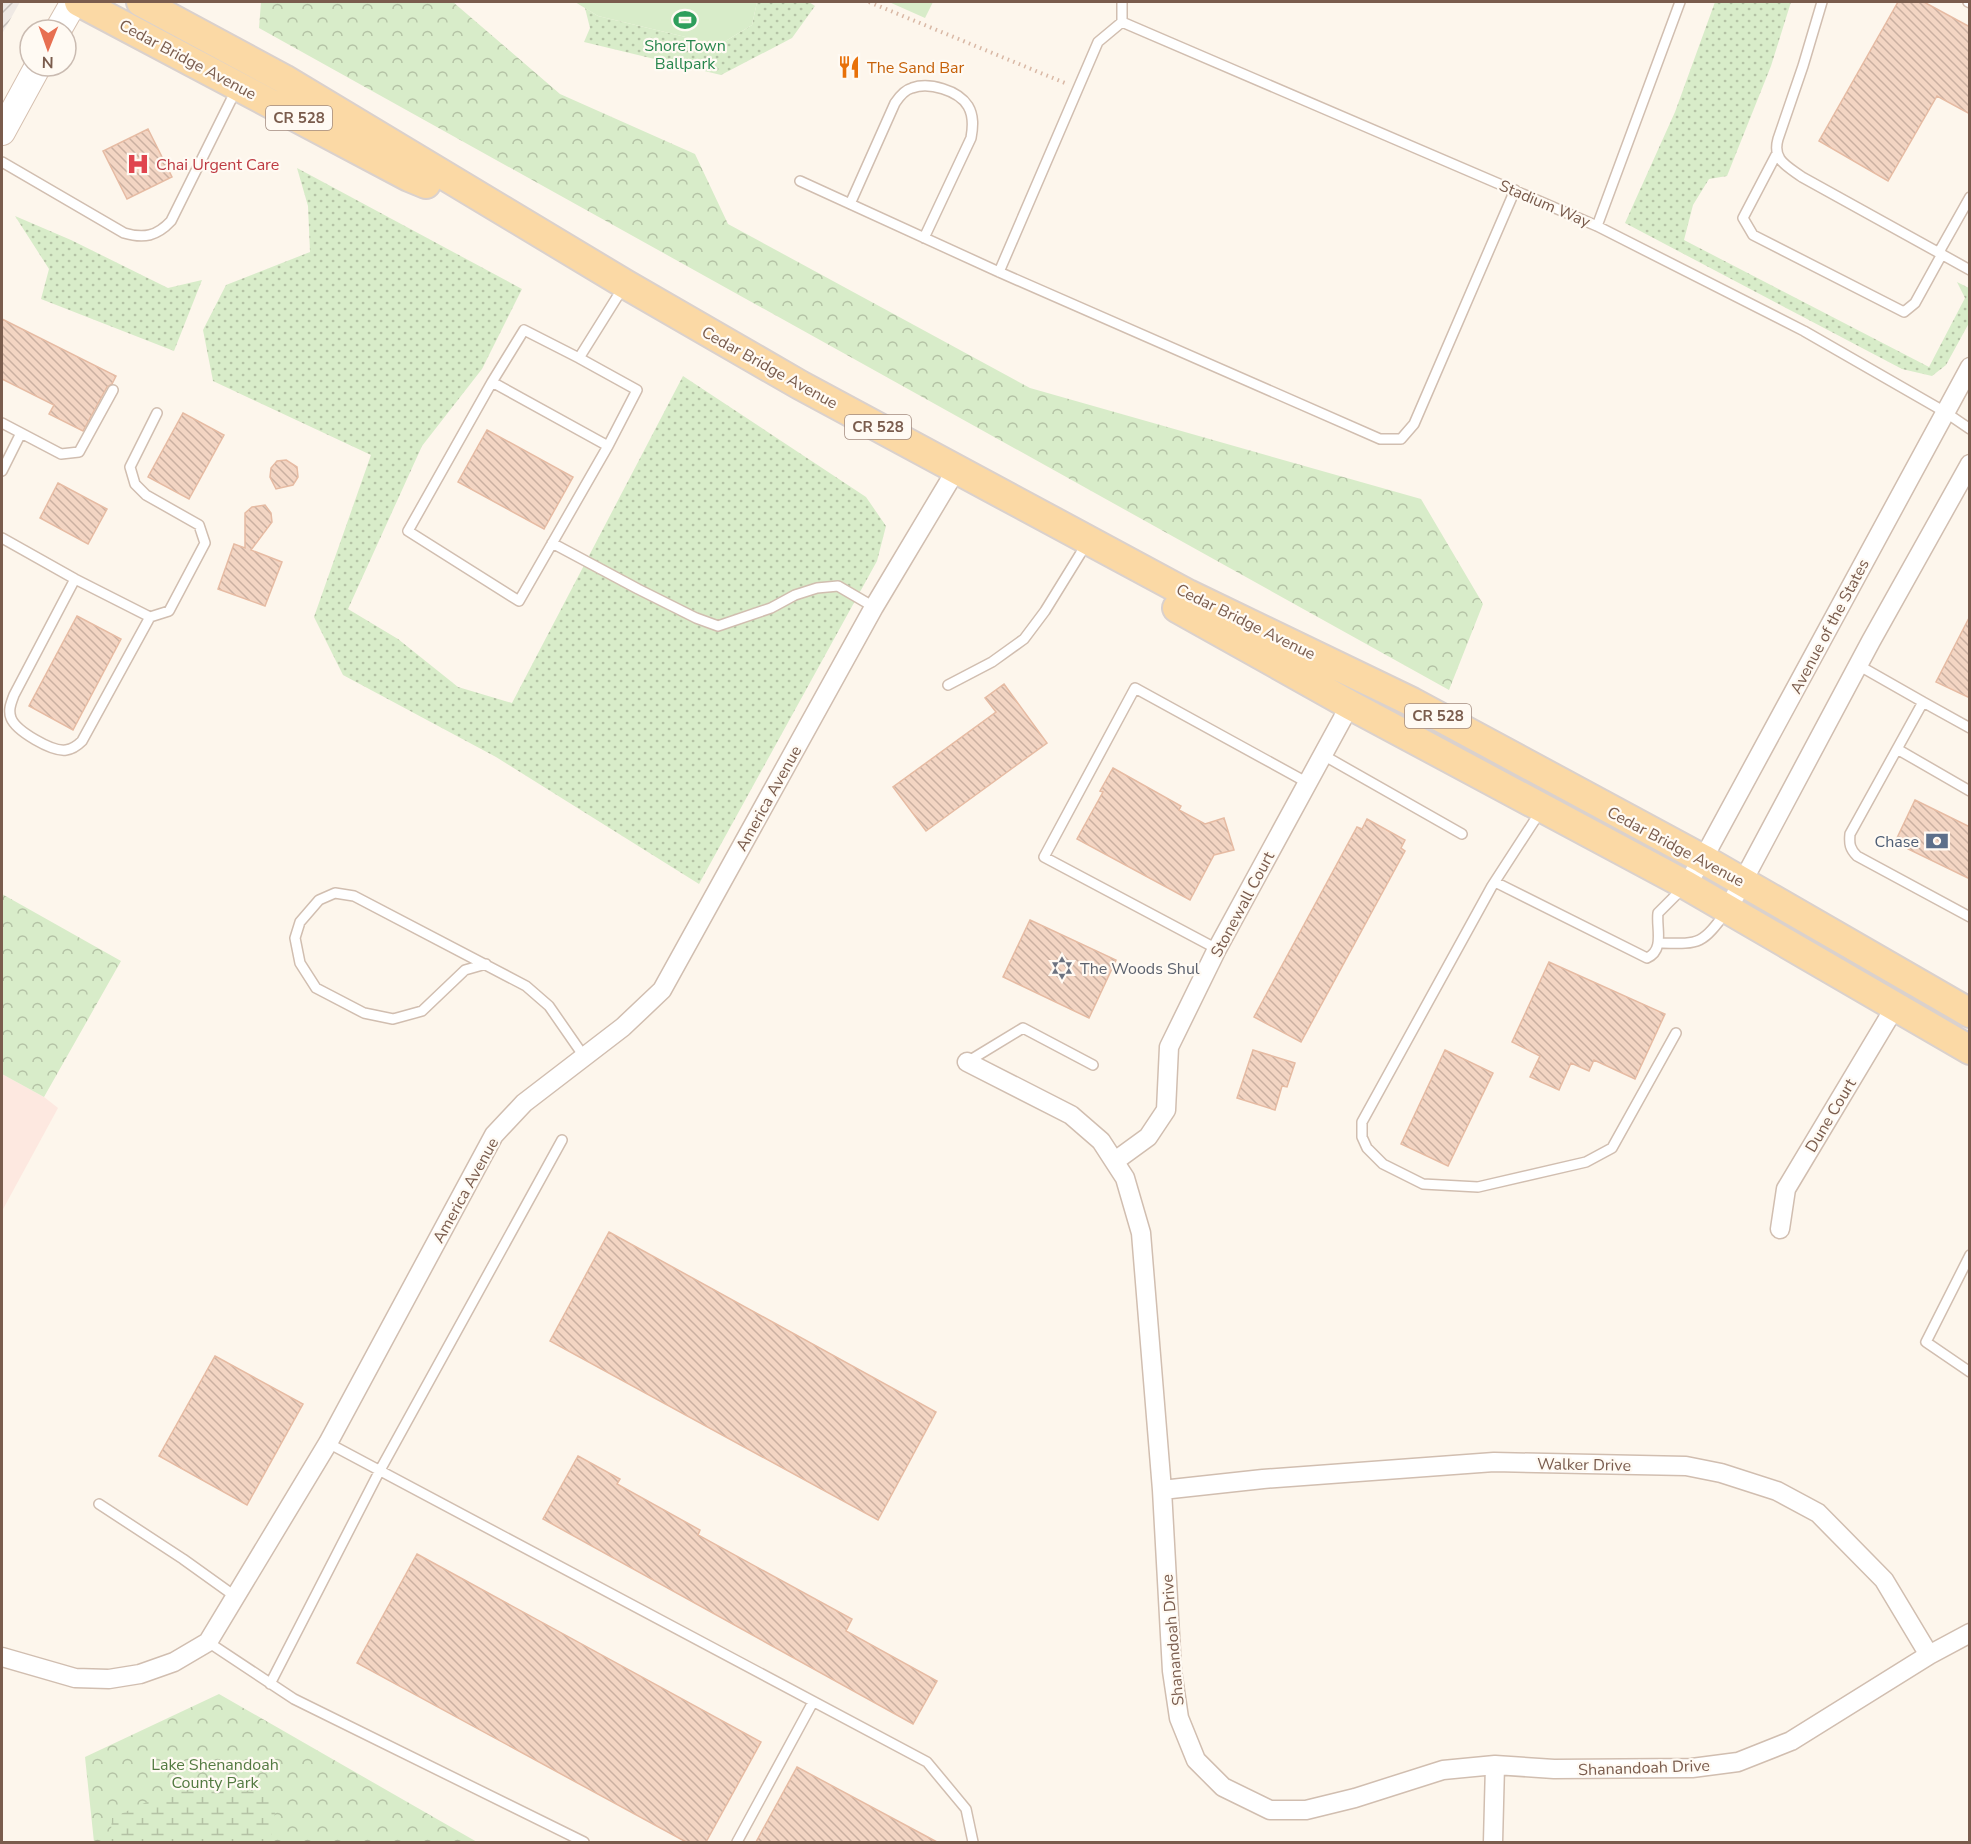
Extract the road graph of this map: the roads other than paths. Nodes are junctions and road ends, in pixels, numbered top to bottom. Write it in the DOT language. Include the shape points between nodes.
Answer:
graph roads {
  1 [pos="74,2"];
  2 [pos="79,2"];
  3 [pos="141,2"];
  4 [pos="1122,2"];
  5 [pos="1680,2"];
  6 [pos="1822,2"];
  7 [pos="65,18"];
  8 [pos="1122,22"];
  9 [pos="245,74"];
  10 [pos="31,78"];
  11 [pos="2,132"];
  12 [pos="1777,153"];
  13 [pos="2,162"];
  14 [pos="800,181"];
  15 [pos="1515,190"];
  16 [pos="1970,197"];
  17 [pos="850,204"];
  18 [pos="1598,226"];
  19 [pos="924,238"];
  20 [pos="1940,253"];
  21 [pos="1970,270"];
  22 [pos="999,272"];
  23 [pos="625,284"];
  24 [pos="579,358"];
  25 [pos="1970,367"];
  26 [pos="492,382"];
  27 [pos="113,390"];
  28 [pos="1945,412"];
  29 [pos="157,413"];
  30 [pos="2,423"];
  31 [pos="1970,429"];
  32 [pos="21,433"];
  33 [pos="608,446"];
  34 [pos="1970,464"];
  35 [pos="956,470"];
  36 [pos="2,471"];
  37 [pos="2,538"];
  38 [pos="1089,541"];
  39 [pos="552,543"];
  40 [pos="1127,562"];
  41 [pos="75,579"];
  42 [pos="874,607"];
  43 [pos="150,617"];
  44 [pos="1858,665"];
  45 [pos="948,685"];
  46 [pos="1923,702"];
  47 [pos="1350,705"];
  48 [pos="1970,728"];
  49 [pos="1897,749"];
  50 [pos="1323,754"];
  51 [pos="1308,783"];
  52 [pos="1970,791"];
  53 [pos="1543,807"];
  54 [pos="1462,834"];
  55 [pos="1703,859"];
  56 [pos="1495,882"];
  57 [pos="1743,882"];
  58 [pos="1686,885"];
  59 [pos="1728,909"];
  60 [pos="1969,914"];
  61 [pos="1659,943"];
  62 [pos="1217,949"];
  63 [pos="486,964"];
  64 [pos="1895,1007"];
  65 [pos="1970,1013"];
  66 [pos="1676,1033"];
  67 [pos="1970,1050"];
  68 [pos="583,1055"];
  69 [pos="967,1062"];
  70 [pos="1093,1065"];
  71 [pos="562,1140"];
  72 [pos="1114,1161"];
  73 [pos="1780,1228"];
  74 [pos="1970,1255"];
  75 [pos="1970,1372"];
  76 [pos="328,1443"];
  77 [pos="379,1472"];
  78 [pos="1162,1490"];
  79 [pos="99,1504"];
  80 [pos="236,1597"];
  81 [pos="1970,1633"];
  82 [pos="208,1642"];
  83 [pos="1929,1655"];
  84 [pos="2,1657"];
  85 [pos="270,1684"];
  86 [pos="813,1702"];
  87 [pos="1495,1765"];
  88 [pos="584,1842"];
  89 [pos="737,1842"];
  90 [pos="973,1842"];
  91 [pos="1492,1842"];
  1 -- 7 [label="main road"];
  2 -- 9 [label="main road, Cedar Bridge Avenue / CR 528"];
  3 -- 9 [label="main road, Cedar Bridge Avenue / CR 528"];
  4 -- 8 [label="lane"];
  5 -- 18 [label="lane"];
  6 -- 12 [label="lane" via="1775,149"];
  8 -- 15 [label="lane, Stadium Way"];
  8 -- 22 [label="lane" via="1098,42"];
  9 -- 13 [label="lane" via="171,221 152,236 136,237 124,232"];
  9 -- 23 [label="main road, Cedar Bridge Avenue / CR 528" via="525,224"];
  10 -- 11 [label="main road"];
  12 -- 20 [label="lane" via="1802,177"];
  12 -- 20 [label="lane" via="1743,218 1753,235 1904,312 1915,303"];
  14 -- 17 [label="lane"];
  15 -- 18 [label="lane, Stadium Way"];
  15 -- 22 [label="lane" via="1413,424 1401,439 1380,439"];
  16 -- 20 [label="lane"];
  17 -- 19 [label="lane"];
  17 -- 19 [label="lane" via="901,95 919,86 950,92 967,104 973,124 971,138"];
  18 -- 28 [label="lane, Stadium Way" via="1804,331"];
  19 -- 22 [label="lane"];
  20 -- 21 [label="lane"];
  23 -- 24 [label="lane"];
  23 -- 35 [label="main road, Cedar Bridge Avenue / CR 528"];
  24 -- 26 [label="lane" via="524,330"];
  24 -- 33 [label="lane" via="637,390"];
  25 -- 28 [label="street, Avenue of the States"];
  26 -- 33 [label="lane"];
  26 -- 39 [label="lane" via="408,531 519,601"];
  27 -- 32 [label="lane" via="79,452 61,454"];
  28 -- 31 [label="lane, Stadium Way"];
  28 -- 55 [label="street, Avenue of the States"];
  29 -- 43 [label="lane" via="129,467 135,484 146,495 199,525 205,543 169,611"];
  30 -- 32 [label="lane"];
  32 -- 36 [label="lane"];
  33 -- 39 [label="lane"];
  34 -- 44 [label="street"];
  35 -- 38 [label="main road, Cedar Bridge Avenue / CR 528"];
  35 -- 42 [label="street, America Avenue"];
  37 -- 41 [label="lane"];
  38 -- 40 [label="main road, Cedar Bridge Avenue / CR 528"];
  38 -- 45 [label="lane" via="1024,639 992,662"];
  39 -- 42 [label="lane" via="638,590 718,626 817,588 838,586"];
  40 -- 47 [label="main road" via="1180,611"];
  40 -- 55 [label="main road, Cedar Bridge Avenue / CR 528" via="1412,702"];
  41 -- 43 [label="lane"];
  41 -- 43 [label="lane" via="10,705 11,718 22,732 55,749 76,747 82,741"];
  42 -- 68 [label="street, America Avenue" via="662,990 623,1026"];
  44 -- 46 [label="lane"];
  44 -- 57 [label="street"];
  46 -- 48 [label="lane"];
  46 -- 49 [label="lane"];
  47 -- 50 [label="street, Stonewall Court"];
  47 -- 53 [label="main road"];
  49 -- 52 [label="lane"];
  49 -- 60 [label="lane" via="1850,834 1852,851"];
  50 -- 51 [label="street, Stonewall Court"];
  50 -- 54 [label="lane"];
  51 -- 62 [label="street, Stonewall Court"];
  51 -- 62 [label="lane" via="1135,688 1044,857"];
  53 -- 56 [label="lane"];
  53 -- 58 [label="main road"];
  55 -- 57 [label="main road, Cedar Bridge Avenue / CR 528"];
  55 -- 58 [label="street, Avenue of the States"];
  56 -- 61 [label="lane" via="1647,958"];
  56 -- 66 [label="lane" via="1362,1122 1367,1148 1383,1164 1423,1184 1478,1187 1586,1162 1612,1148"];
  57 -- 59 [label="street"];
  57 -- 65 [label="main road, Cedar Bridge Avenue / CR 528"];
  58 -- 59 [label="main road"];
  58 -- 61 [label="lane" via="1658,913"];
  59 -- 61 [label="lane" via="1709,935 1692,944"];
  59 -- 64 [label="main road"];
  62 -- 72 [label="street, Stonewall Court" via="1169,1047 1166,1110 1148,1137"];
  63 -- 63 [label="lane" via="354,896 335,892 318,900 300,922 295,938 300,963 316,988 364,1013 393,1019 422,1011 465,970"];
  63 -- 68 [label="lane" via="526,986 549,1006"];
  64 -- 67 [label="main road"];
  64 -- 73 [label="street, Dune Court" via="1786,1189"];
  68 -- 76 [label="street, America Avenue" via="524,1103 494,1135"];
  69 -- 70 [label="lane" via="1023,1028"];
  69 -- 72 [label="street, Shanandoah Drive" via="1071,1115 1101,1141"];
  71 -- 77 [label="lane"];
  72 -- 78 [label="street, Shanandoah Drive" via="1125,1178 1141,1233"];
  74 -- 75 [label="lane" via="1926,1342"];
  76 -- 77 [label="lane"];
  76 -- 80 [label="street, America Avenue"];
  77 -- 85 [label="lane"];
  77 -- 86 [label="lane"];
  78 -- 83 [label="street, Walker Drive" via="1494,1462 1686,1466 1720,1473 1777,1491 1818,1513 1884,1580"];
  78 -- 87 [label="street, Shanandoah Drive" via="1172,1671 1179,1718 1196,1760 1223,1787 1270,1810 1306,1810 1443,1770"];
  79 -- 80 [label="lane"];
  80 -- 82 [label="street, America Avenue"];
  81 -- 83 [label="street, Shanandoah Drive"];
  82 -- 84 [label="street, America Avenue" via="174,1662 140,1674 109,1679 75,1678"];
  82 -- 85 [label="lane"];
  83 -- 87 [label="street, Shanandoah Drive" via="1791,1741 1737,1762 1681,1768 1554,1769"];
  85 -- 88 [label="lane" via="354,1730"];
  86 -- 89 [label="lane"];
  86 -- 90 [label="lane" via="927,1762 966,1809"];
  87 -- 91 [label="street"];
}
